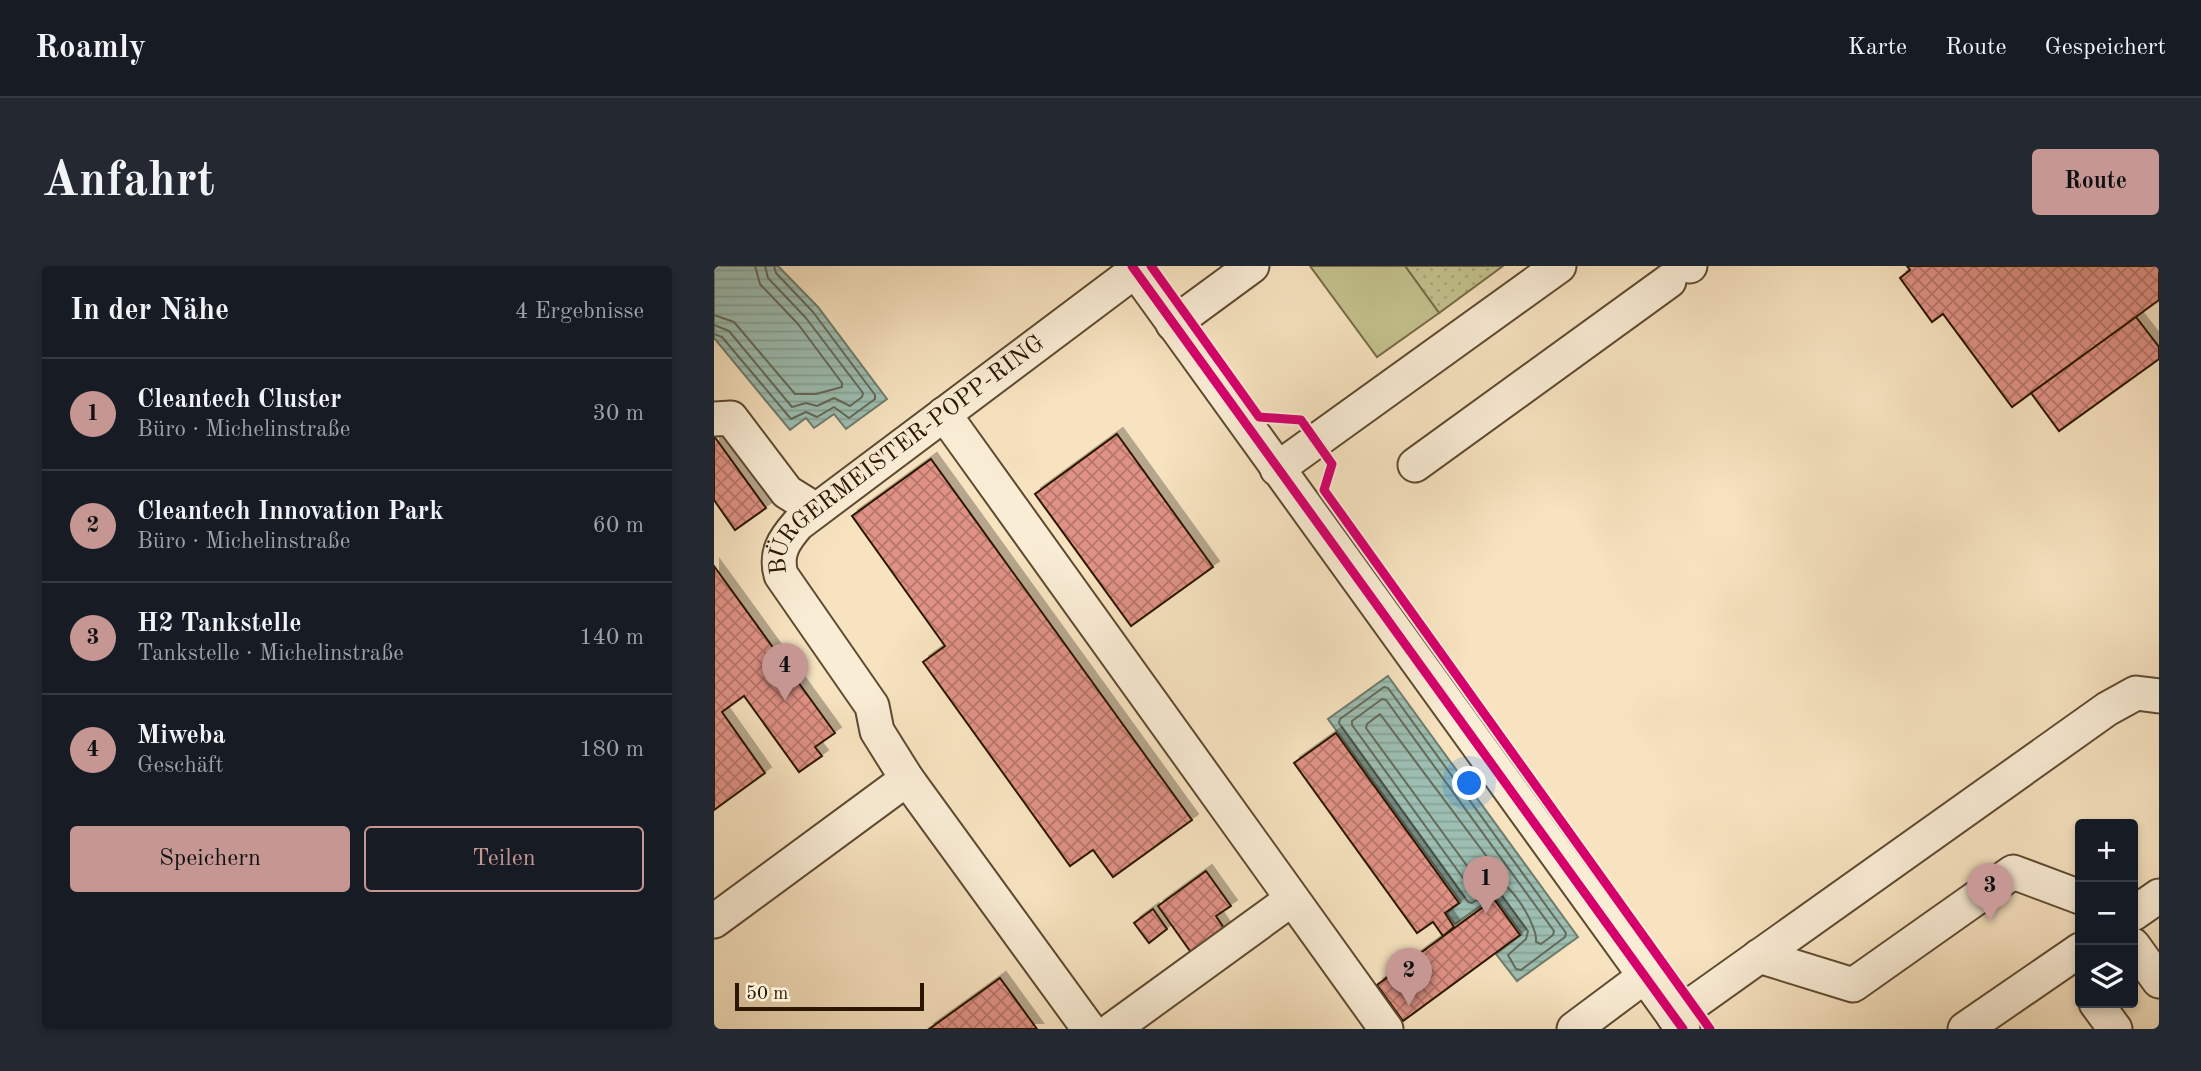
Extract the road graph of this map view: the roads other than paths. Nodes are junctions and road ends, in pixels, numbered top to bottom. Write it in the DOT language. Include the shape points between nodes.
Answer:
graph roads {
  1 [pos="1252,266"];
  2 [pos="1559,266"];
  3 [pos="1133,269"];
  4 [pos="1683,271"];
  5 [pos="1173,324"];
  6 [pos="944,414"];
  7 [pos="714,419"];
  8 [pos="1415,465"];
  9 [pos="1277,469"];
  10 [pos="816,510"];
  11 [pos="2159,696"];
  12 [pos="907,779"];
  13 [pos="2075,895"];
  14 [pos="2159,896"];
  15 [pos="1292,899"];
  16 [pos="2138,911"];
  17 [pos="714,921"];
  18 [pos="2138,952"];
  19 [pos="1759,956"];
  20 [pos="2075,965"];
  21 [pos="1645,976"];
  22 [pos="2159,981"];
  23 [pos="2100,1008"];
  24 [pos="1679,1023"];
  25 [pos="1089,1029"];
  26 [pos="1113,1029"];
  27 [pos="1386,1029"];
  28 [pos="1574,1029"];
  29 [pos="1965,1029"];
  30 [pos="2115,1029"];
  1 -- 5 [label="street"];
  2 -- 9 [label="street"];
  3 -- 5 [label="street"];
  3 -- 6 [label="street, BÜRGERMEISTER-POPP-RING"];
  4 -- 8 [label="street"];
  5 -- 9 [label="street"];
  6 -- 10 [label="street, BÜRGERMEISTER-POPP-RING"];
  6 -- 15 [label="street"];
  7 -- 10 [label="street" via="731,418 787,492"];
  9 -- 21 [label="street"];
  10 -- 12 [label="street, BÜRGERMEISTER-POPP-RING" via="783,542 778,563 781,575 872,706 877,731"];
  11 -- 19 [label="street" via="2136,693 2106,709"];
  12 -- 17 [label="street"];
  12 -- 25 [label="street, BÜRGERMEISTER-POPP-RING"];
  13 -- 19 [label="street" via="2013,872 1853,985"];
  14 -- 16 [label="street"];
  15 -- 26 [label="street"];
  15 -- 27 [label="street"];
  18 -- 22 [label="street"];
  19 -- 24 [label="street"];
  20 -- 29 [label="street"];
  21 -- 24 [label="street"];
  21 -- 28 [label="street"];
  23 -- 30 [label="street"];
}
